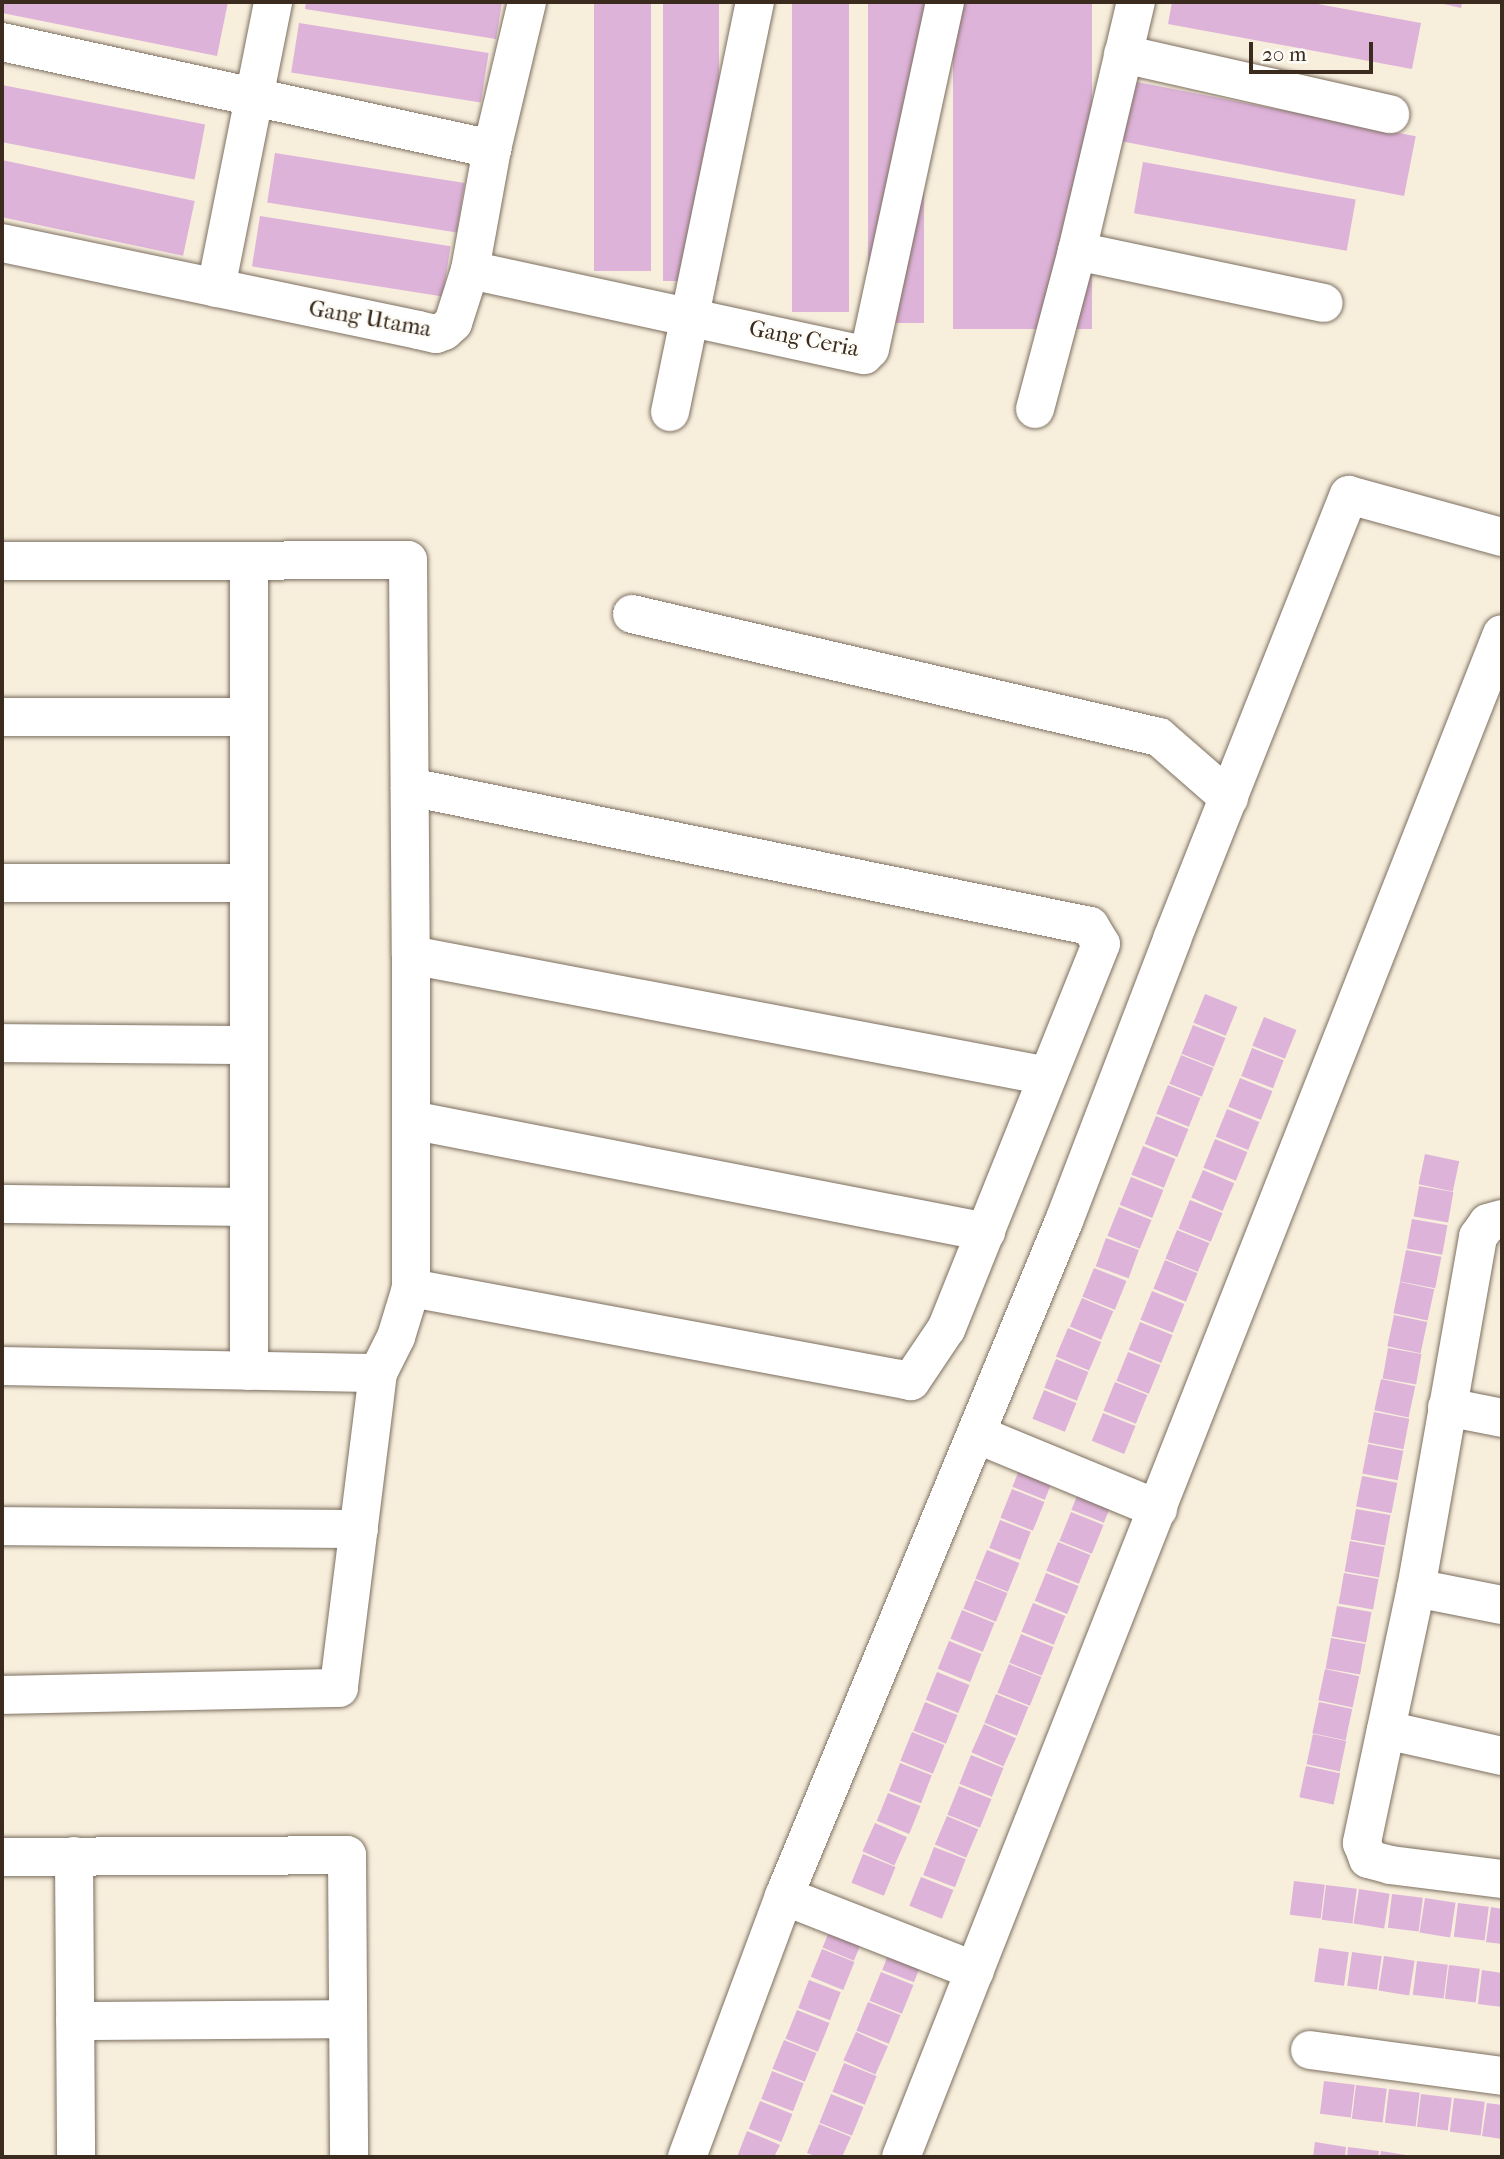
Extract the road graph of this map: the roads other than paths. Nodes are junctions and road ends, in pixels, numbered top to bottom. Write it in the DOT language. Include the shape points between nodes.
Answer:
graph roads {
  1 [pos="273,2"];
  2 [pos="527,2"];
  3 [pos="755,2"];
  4 [pos="945,2"];
  5 [pos="1136,2"];
  6 [pos="2,42"];
  7 [pos="1123,54"];
  8 [pos="253,99"];
  9 [pos="1390,114"];
  10 [pos="492,149"];
  11 [pos="2,243"];
  12 [pos="1077,251"];
  13 [pos="470,270"];
  14 [pos="216,288"];
  15 [pos="1324,303"];
  16 [pos="692,316"];
  17 [pos="1035,409"];
  18 [pos="670,412"];
  19 [pos="1502,537"];
  20 [pos="2,561"];
  21 [pos="249,561"];
  22 [pos="632,614"];
  23 [pos="1502,634"];
  24 [pos="2,717"];
  25 [pos="249,717"];
  26 [pos="410,787"];
  27 [pos="1229,798"];
  28 [pos="2,883"];
  29 [pos="249,883"];
  30 [pos="411,955"];
  31 [pos="2,1043"];
  32 [pos="249,1045"];
  33 [pos="1048,1076"];
  34 [pos="411,1120"];
  35 [pos="2,1204"];
  36 [pos="249,1207"];
  37 [pos="1502,1219"];
  38 [pos="986,1232"];
  39 [pos="411,1288"];
  40 [pos="2,1366"];
  41 [pos="249,1371"];
  42 [pos="378,1373"];
  43 [pos="1447,1407"];
  44 [pos="1502,1418"];
  45 [pos="976,1434"];
  46 [pos="1158,1509"];
  47 [pos="2,1526"];
  48 [pos="359,1529"];
  49 [pos="1416,1588"];
  50 [pos="1502,1605"];
  51 [pos="2,1695"];
  52 [pos="1386,1730"];
  53 [pos="1502,1756"];
  54 [pos="74,1856"];
  55 [pos="2,1857"];
  56 [pos="1502,1879"];
  57 [pos="784,1896"];
  58 [pos="975,1971"];
  59 [pos="348,2019"];
  60 [pos="75,2021"];
  61 [pos="1310,2050"];
  62 [pos="1502,2076"];
  63 [pos="76,2157"];
  64 [pos="349,2157"];
  65 [pos="688,2157"];
  66 [pos="901,2157"];
  1 -- 8 [label="street"];
  2 -- 10 [label="street, Gang Utama"];
  3 -- 16 [label="street"];
  4 -- 16 [label="street, Gang Ceria" via="870,351 859,355"];
  5 -- 7 [label="street"];
  6 -- 8 [label="street"];
  7 -- 9 [label="street"];
  7 -- 12 [label="street"];
  8 -- 10 [label="street"];
  8 -- 14 [label="street"];
  10 -- 13 [label="street, Gang Utama"];
  11 -- 14 [label="street, Gang Utama"];
  12 -- 15 [label="street"];
  12 -- 17 [label="street"];
  13 -- 14 [label="street, Gang Utama" via="453,323 436,334"];
  13 -- 16 [label="street, Gang Ceria"];
  16 -- 18 [label="street"];
  19 -- 27 [label="street" via="1349,495"];
  20 -- 21 [label="street"];
  21 -- 25 [label="street"];
  21 -- 26 [label="street" via="408,560"];
  22 -- 27 [label="street" via="1158,737"];
  23 -- 46 [label="street"];
  24 -- 25 [label="street"];
  25 -- 29 [label="street"];
  26 -- 30 [label="street"];
  26 -- 33 [label="street" via="1090,926 1101,944"];
  27 -- 45 [label="street"];
  28 -- 29 [label="street"];
  29 -- 32 [label="street"];
  30 -- 33 [label="street"];
  30 -- 34 [label="street"];
  31 -- 32 [label="street"];
  32 -- 36 [label="street"];
  33 -- 38 [label="street"];
  34 -- 38 [label="street"];
  34 -- 39 [label="street"];
  35 -- 36 [label="street"];
  36 -- 41 [label="street"];
  37 -- 43 [label="street" via="1488,1223 1478,1237"];
  38 -- 39 [label="street" via="946,1329 911,1381"];
  39 -- 42 [label="street" via="396,1337"];
  40 -- 41 [label="street"];
  41 -- 42 [label="street"];
  42 -- 48 [label="street"];
  43 -- 44 [label="street"];
  43 -- 49 [label="street"];
  45 -- 46 [label="street"];
  45 -- 57 [label="street"];
  46 -- 58 [label="street"];
  47 -- 48 [label="street"];
  48 -- 51 [label="street" via="339,1688"];
  49 -- 50 [label="street"];
  49 -- 52 [label="street"];
  52 -- 53 [label="street"];
  52 -- 56 [label="street" via="1362,1843 1368,1859"];
  54 -- 55 [label="street"];
  54 -- 59 [label="street" via="347,1855"];
  54 -- 60 [label="street"];
  57 -- 58 [label="street"];
  57 -- 65 [label="street"];
  58 -- 66 [label="street"];
  59 -- 60 [label="street"];
  59 -- 64 [label="street"];
  60 -- 63 [label="street"];
  61 -- 62 [label="street"];
}
